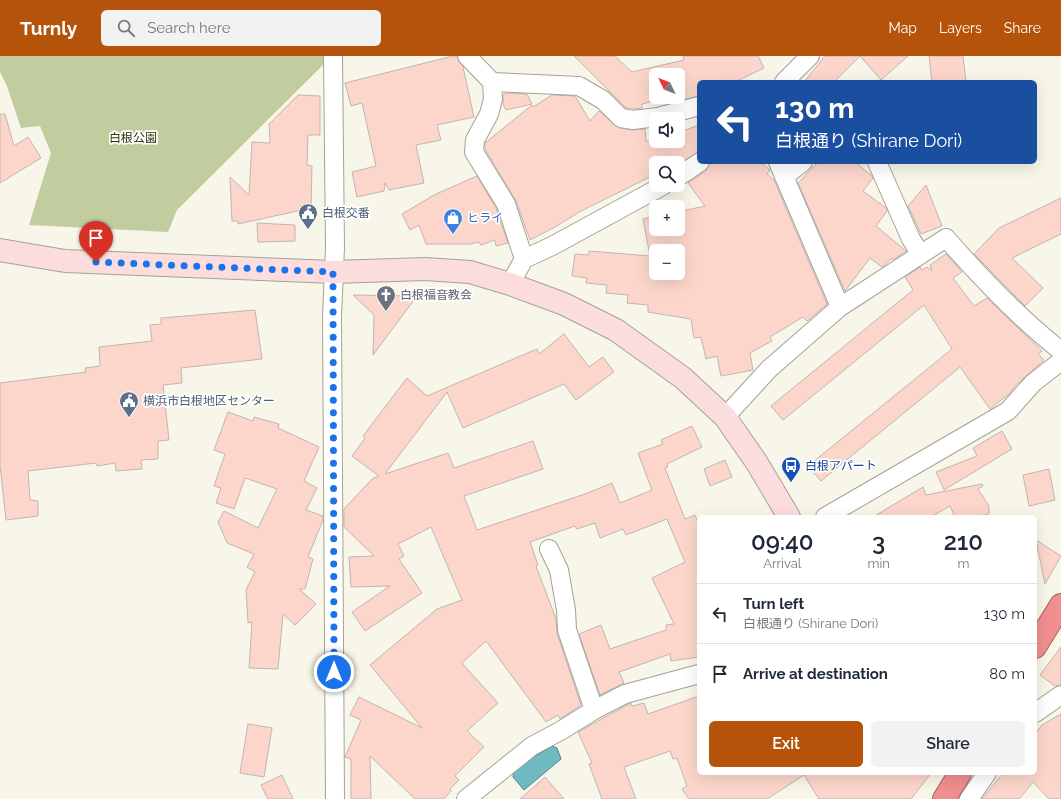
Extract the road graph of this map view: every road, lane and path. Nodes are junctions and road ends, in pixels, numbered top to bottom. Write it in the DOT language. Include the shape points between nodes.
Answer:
graph roads {
  1 [pos="333,56"];
  2 [pos="467,56"];
  3 [pos="810,56"];
  4 [pos="786,80"];
  5 [pos="492,82"];
  6 [pos="697,107"];
  7 [pos="697,164"];
  8 [pos="797,164"];
  9 [pos="878,164"];
  10 [pos="781,169"];
  11 [pos="685,172"];
  12 [pos="651,192"];
  13 [pos="0,250"];
  14 [pos="920,253"];
  15 [pos="524,259"];
  16 [pos="333,272"];
  17 [pos="510,284"];
  18 [pos="840,307"];
  19 [pos="1061,351"];
  20 [pos="1061,361"];
  21 [pos="725,417"];
  22 [pos="788,515"];
  23 [pos="828,515"];
  24 [pos="549,549"];
  25 [pos="1061,605"];
  26 [pos="1037,644"];
  27 [pos="697,675"];
  28 [pos="1061,695"];
  29 [pos="594,710"];
  30 [pos="1037,712"];
  31 [pos="959,775"];
  32 [pos="986,775"];
  33 [pos="335,799"];
  34 [pos="466,799"];
  35 [pos="944,799"];
  36 [pos="969,799"];
  1 -- 16 [label="street"];
  2 -- 5 [label="street"];
  3 -- 4 [label="street"];
  5 -- 6 [label="street" via="579,86 603,100 621,118 633,120 658,117"];
  5 -- 15 [label="street" via="493,99 489,114 475,140 474,152 506,204"];
  7 -- 11 [label="street"];
  8 -- 10 [label="street"];
  9 -- 14 [label="street" via="911,239"];
  10 -- 18 [label="street"];
  12 -- 15 [label="street"];
  13 -- 16 [label="street" via="65,261"];
  14 -- 18 [label="street"];
  14 -- 19 [label="street" via="946,238 976,272"];
  15 -- 17 [label="street"];
  16 -- 17 [label="street" via="425,269 470,272"];
  16 -- 33 [label="street"];
  17 -- 21 [label="street" via="564,304 616,330 683,378"];
  18 -- 21 [label="street" via="769,369"];
  20 -- 23 [label="street" via="1033,383 1008,411"];
  21 -- 22 [label="street" via="757,463"];
  24 -- 29 [label="street" via="559,570 567,630"];
  25 -- 26 [label="highway"];
  27 -- 29 [label="street" via="625,694"];
  28 -- 30 [label="street"];
  29 -- 34 [label="street" via="532,746"];
  31 -- 35 [label="highway"];
  32 -- 36 [label="street"];
}
